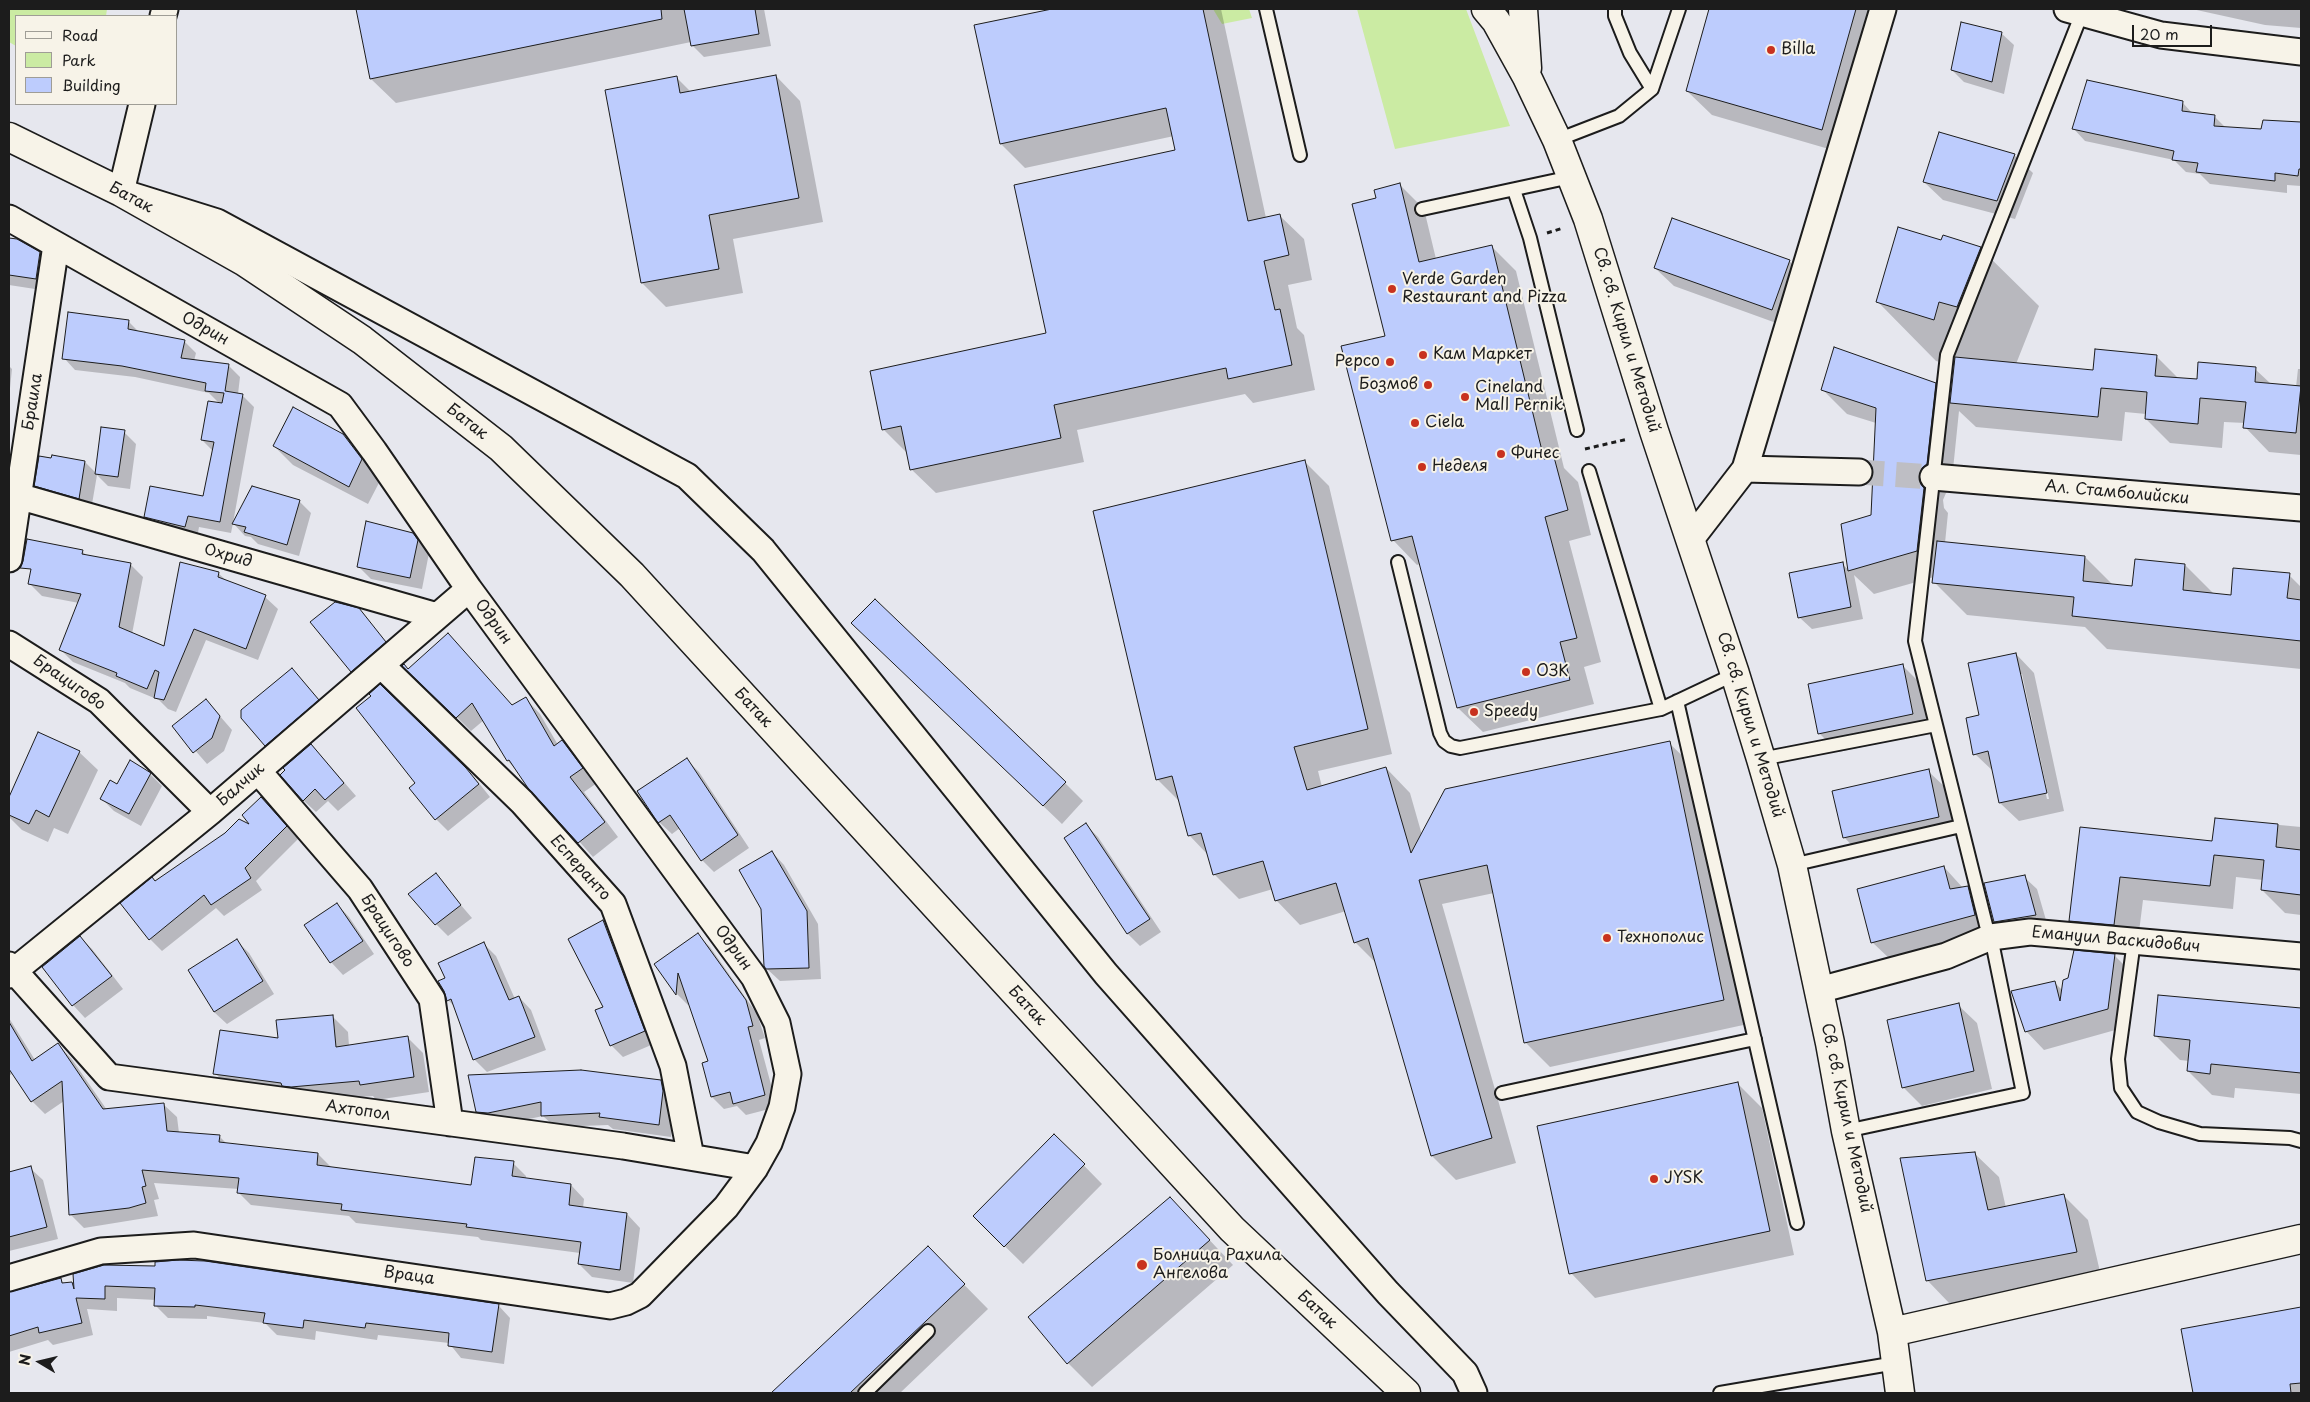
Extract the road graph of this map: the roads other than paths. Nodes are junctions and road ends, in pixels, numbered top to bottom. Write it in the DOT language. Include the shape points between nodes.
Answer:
graph roads {
  1 [pos="1266,9"];
  2 [pos="1486,9"];
  3 [pos="1523,9"];
  4 [pos="1615,9"];
  5 [pos="1680,9"];
  6 [pos="1883,9"];
  7 [pos="2074,11"];
  8 [pos="2301,52"];
  9 [pos="1527,77"];
  10 [pos="1652,89"];
  11 [pos="142,105"];
  12 [pos="9,137"];
  13 [pos="1557,140"];
  14 [pos="1300,155"];
  15 [pos="1571,177"];
  16 [pos="1514,190"];
  17 [pos="121,192"];
  18 [pos="1422,209"];
  19 [pos="9,218"];
  20 [pos="56,245"];
  21 [pos="1577,430"];
  22 [pos="18,434"];
  23 [pos="1745,469"];
  24 [pos="1589,471"];
  25 [pos="1859,472"];
  26 [pos="1933,477"];
  27 [pos="18,496"];
  28 [pos="2301,508"];
  29 [pos="1691,539"];
  30 [pos="9,559"];
  31 [pos="1398,562"];
  32 [pos="469,590"];
  33 [pos="437,616"];
  34 [pos="9,644"];
  35 [pos="381,665"];
  36 [pos="1735,674"];
  37 [pos="1677,701"];
  38 [pos="1661,709"];
  39 [pos="1936,725"];
  40 [pos="1761,759"];
  41 [pos="258,771"];
  42 [pos="210,812"];
  43 [pos="1961,826"];
  44 [pos="1792,865"];
  45 [pos="1991,937"];
  46 [pos="2134,941"];
  47 [pos="2301,956"];
  48 [pos="11,970"];
  49 [pos="1819,990"];
  50 [pos="1754,1039"];
  51 [pos="1502,1093"];
  52 [pos="450,1123"];
  53 [pos="1846,1130"];
  54 [pos="2301,1141"];
  55 [pos="691,1158"];
  56 [pos="755,1168"];
  57 [pos="1796,1223"];
  58 [pos="2301,1239"];
  59 [pos="9,1278"];
  60 [pos="928,1331"];
  61 [pos="1892,1332"];
  62 [pos="1896,1363"];
  63 [pos="865,1393"];
  64 [pos="1406,1393"];
  65 [pos="1474,1393"];
  66 [pos="1720,1393"];
  67 [pos="1900,1393"];
  1 -- 14 [label="lane"];
  2 -- 9 [label="street, Св. св. Кирил и Методий"];
  3 -- 9 [label="street, Св. св. Кирил и Методий"];
  4 -- 10 [label="lane" via="1630,53"];
  5 -- 10 [label="lane"];
  6 -- 23 [label="street"];
  7 -- 8 [label="street" via="2161,35"];
  7 -- 26 [label="lane" via="1947,355"];
  9 -- 13 [label="street, Св. св. Кирил и Методий"];
  10 -- 13 [label="lane" via="1619,116"];
  11 -- 17 [label="street"];
  12 -- 17 [label="street, Батак"];
  13 -- 15 [label="street, Св. св. Кирил и Методий"];
  15 -- 16 [label="lane"];
  15 -- 29 [label="street, Св. св. Кирил и Методий" via="1588,219"];
  16 -- 18 [label="lane"];
  16 -- 21 [label="lane" via="1530,238"];
  17 -- 64 [label="street, Батак" via="245,262 362,340 501,448 632,576 1232,1229"];
  17 -- 65 [label="street" via="216,222 687,476 763,550 1106,974 1388,1293 1465,1373"];
  19 -- 20 [label="street, Одрин"];
  20 -- 22 [label="street, Браила"];
  20 -- 32 [label="street, Одрин" via="340,405"];
  22 -- 27 [label="street, Браила"];
  23 -- 25 [label="street"];
  23 -- 29 [label="street"];
  24 -- 38 [label="lane"];
  26 -- 28 [label="street, Ал. Стамболийски"];
  26 -- 39 [label="lane" via="1915,641"];
  27 -- 30 [label="street, Браила"];
  27 -- 33 [label="street, Охрид"];
  29 -- 36 [label="street, Св. св. Кирил и Методий"];
  31 -- 38 [label="lane" via="1440,733 1451,746 1460,748"];
  32 -- 33 [label="street, Балчик"];
  32 -- 56 [label="street, Одрин" via="754,977 777,1023 788,1074 782,1107 769,1143"];
  33 -- 35 [label="street, Балчик"];
  34 -- 42 [label="street, Брацигово" via="99,701"];
  35 -- 41 [label="street, Балчик"];
  35 -- 55 [label="street, Есперанто" via="522,802 613,904 673,1066"];
  36 -- 37 [label="lane"];
  36 -- 40 [label="street, Св. св. Кирил и Методий"];
  37 -- 38 [label="lane"];
  37 -- 50 [label="lane"];
  39 -- 40 [label="lane"];
  39 -- 43 [label="lane"];
  40 -- 44 [label="street, Св. св. Кирил и Методий"];
  41 -- 42 [label="street, Балчик"];
  41 -- 52 [label="street, Брацигово" via="360,890 432,1000"];
  42 -- 48 [label="street, Балчик"];
  43 -- 44 [label="lane"];
  43 -- 45 [label="lane"];
  44 -- 49 [label="street, Св. св. Кирил и Методий"];
  45 -- 46 [label="street, Емануил Васкидович" via="2030,932"];
  45 -- 49 [label="street, Емануил Васкидович" via="1946,956"];
  45 -- 53 [label="lane" via="2023,1093"];
  46 -- 47 [label="street, Емануил Васкидович"];
  46 -- 54 [label="lane" via="2118,1059 2121,1088 2137,1112 2200,1134"];
  48 -- 52 [label="street, Ахтопол" via="109,1077"];
  49 -- 53 [label="street, Св. св. Кирил и Методий"];
  50 -- 51 [label="lane"];
  50 -- 57 [label="lane"];
  52 -- 55 [label="street, Ахтопол"];
  53 -- 61 [label="street, Св. св. Кирил и Методий"];
  55 -- 56 [label="street, Ахтопол"];
  56 -- 59 [label="street, Враца" via="726,1208 640,1295 610,1306 194,1245 101,1251"];
  58 -- 61 [label="street"];
  60 -- 63 [label="lane"];
  61 -- 62 [label="street, Св. св. Кирил и Методий"];
  62 -- 66 [label="lane"];
  62 -- 67 [label="street, Св. св. Кирил и Методий"];
}
